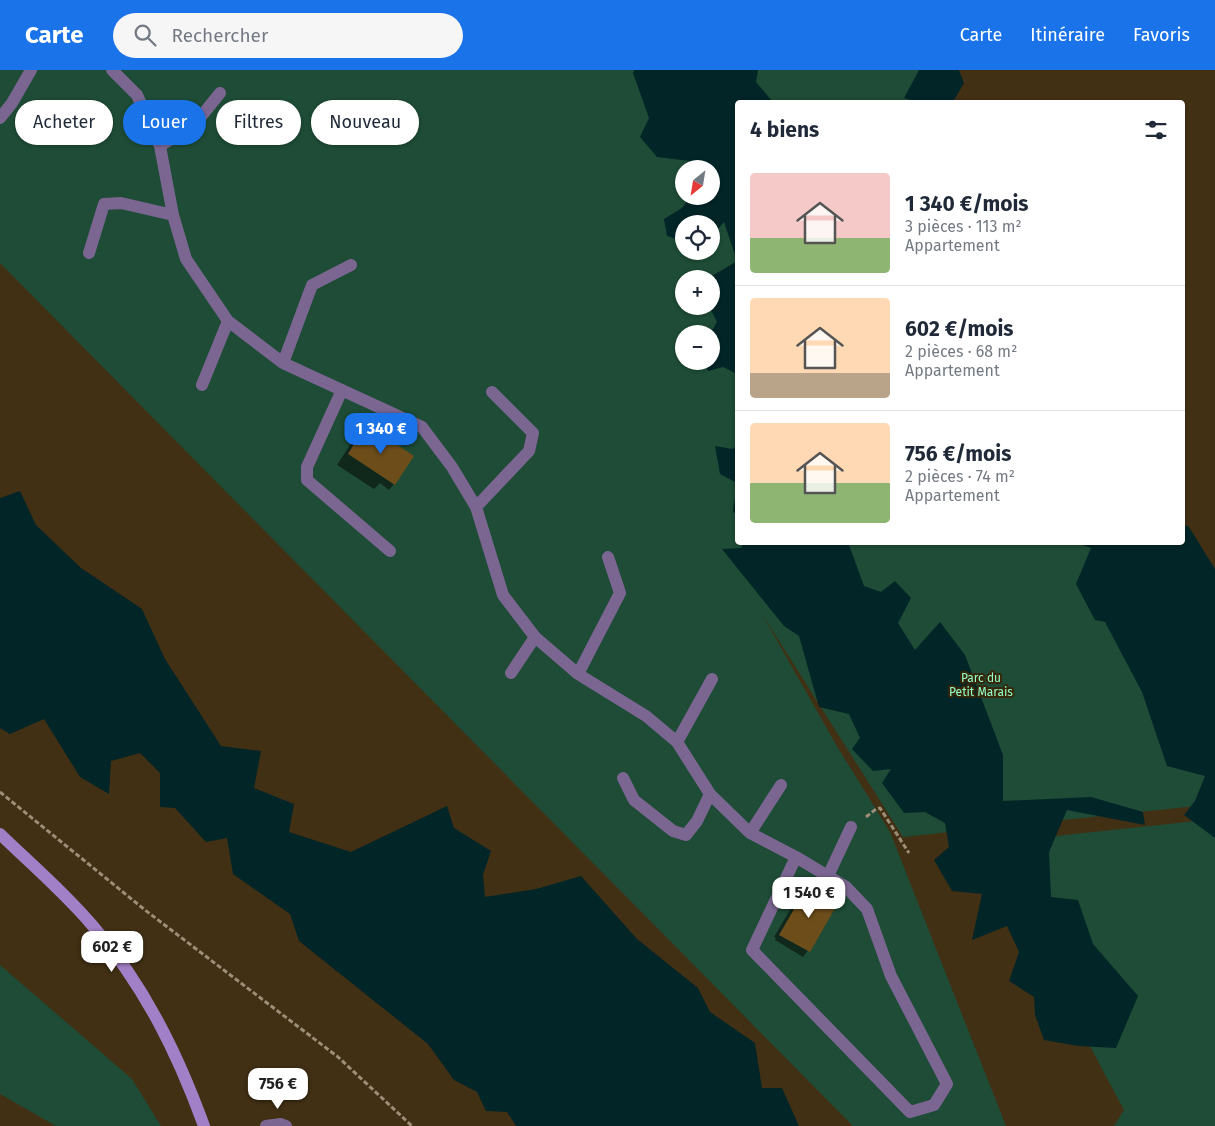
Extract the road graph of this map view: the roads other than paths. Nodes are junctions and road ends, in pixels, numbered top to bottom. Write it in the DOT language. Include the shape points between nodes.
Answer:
graph roads {
  1 [pos="31,70"];
  2 [pos="112,70"];
  3 [pos="220,93"];
  4 [pos="0,118"];
  5 [pos="160,146"];
  6 [pos="173,215"];
  7 [pos="89,253"];
  8 [pos="351,265"];
  9 [pos="228,321"];
  10 [pos="283,363"];
  11 [pos="202,385"];
  12 [pos="342,390"];
  13 [pos="492,392"];
  14 [pos="476,508"];
  15 [pos="390,551"];
  16 [pos="608,557"];
  17 [pos="535,637"];
  18 [pos="510,673"];
  19 [pos="578,674"];
  20 [pos="712,678"];
  21 [pos="677,742"];
  22 [pos="623,778"];
  23 [pos="781,785"];
  24 [pos="710,794"];
  25 [pos="851,827"];
  26 [pos="750,833"];
  27 [pos="0,834"];
  28 [pos="796,857"];
  29 [pos="828,876"];
  30 [pos="204,1126"];
  31 [pos="266,1126"];
  32 [pos="286,1126"];
  1 -- 4 [label="street"];
  2 -- 5 [label="street" via="137,95"];
  3 -- 5 [label="street" via="195,124"];
  5 -- 6 [label="street"];
  6 -- 7 [label="street" via="122,203 104,204"];
  6 -- 9 [label="street" via="186,259"];
  8 -- 10 [label="street" via="312,285"];
  9 -- 10 [label="street"];
  9 -- 11 [label="street"];
  10 -- 12 [label="street"];
  12 -- 14 [label="street" via="422,427 452,467"];
  12 -- 15 [label="street" via="307,468 307,480"];
  13 -- 14 [label="street" via="533,434 529,451"];
  14 -- 17 [label="street" via="503,596"];
  16 -- 19 [label="street" via="620,593"];
  17 -- 18 [label="street"];
  17 -- 19 [label="street"];
  19 -- 21 [label="street" via="646,716"];
  20 -- 21 [label="street"];
  21 -- 24 [label="street"];
  22 -- 24 [label="street" via="634,800 672,831 686,835"];
  23 -- 26 [label="street"];
  24 -- 26 [label="street"];
  25 -- 29 [label="street"];
  26 -- 28 [label="street"];
  27 -- 30 [label="street" via="92,925 125,967 158,1019 186,1076"];
  28 -- 29 [label="street"];
  28 -- 29 [label="street" via="752,950 910,1112 934,1106 947,1084 891,976 867,909 846,887"];
  31 -- 32 [label="street"];
}
